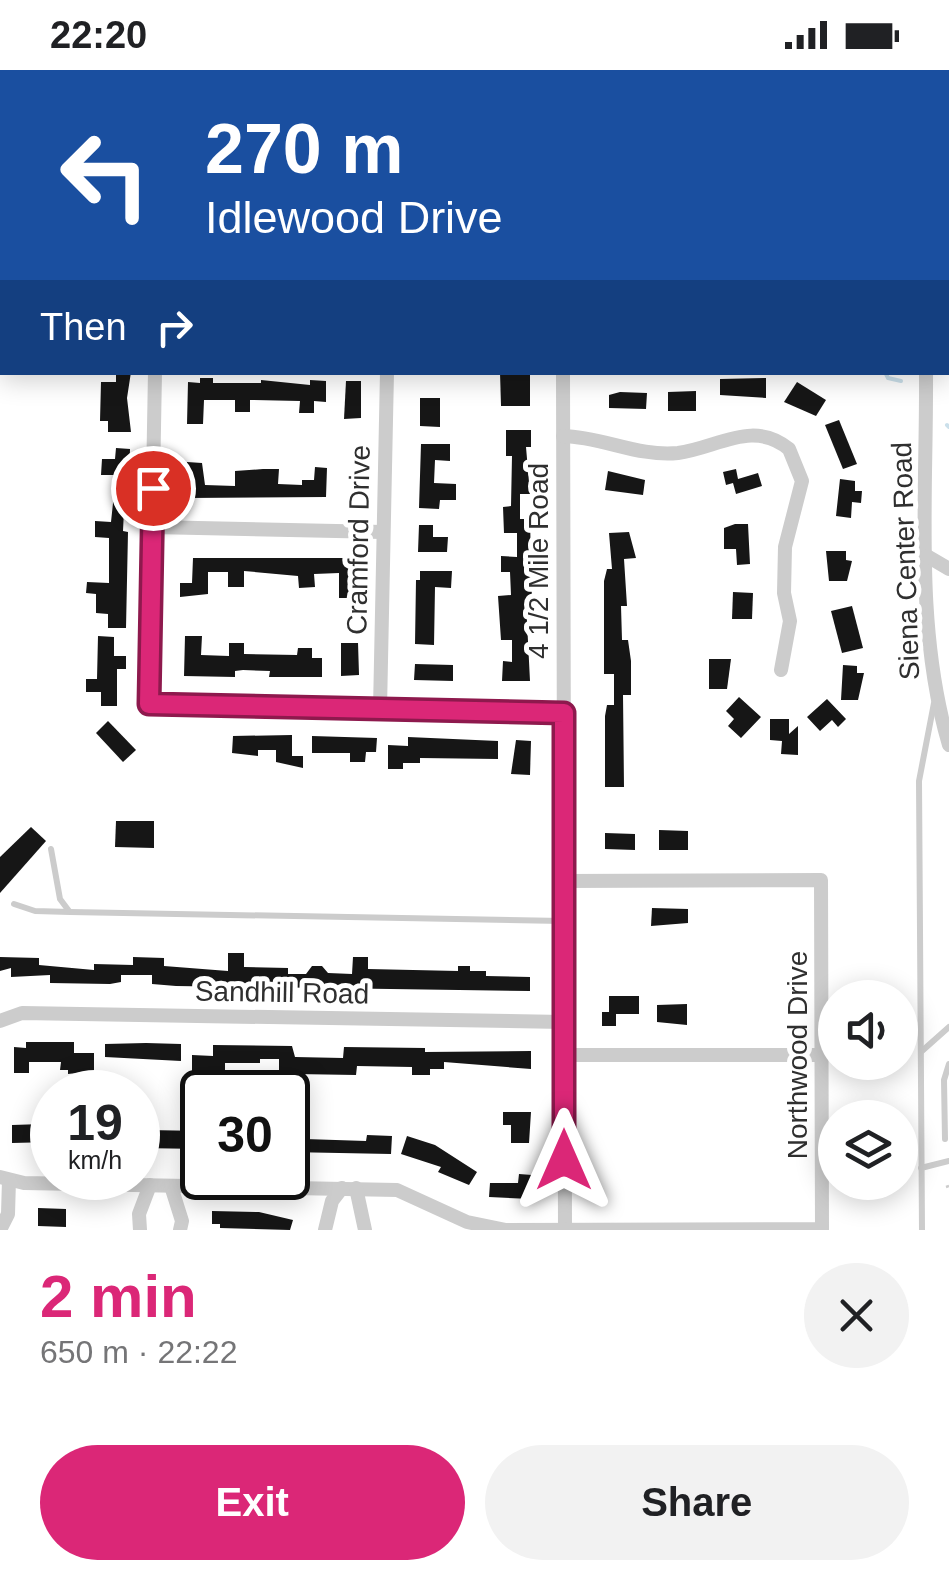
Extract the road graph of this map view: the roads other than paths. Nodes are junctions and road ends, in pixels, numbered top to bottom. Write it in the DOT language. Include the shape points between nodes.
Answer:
graph roads {
  1 [pos="156,375"];
  2 [pos="387,375"];
  3 [pos="563,375"];
  4 [pos="926,375"];
  5 [pos="563,436"];
  6 [pos="152,527"];
  7 [pos="383,532"];
  8 [pos="927,556"];
  9 [pos="949,569"];
  10 [pos="781,670"];
  11 [pos="935,697"];
  12 [pos="380,710"];
  13 [pos="564,713"];
  14 [pos="949,745"];
  15 [pos="51,849"];
  16 [pos="564,881"];
  17 [pos="14,904"];
  18 [pos="70,912"];
  19 [pos="564,921"];
  20 [pos="822,980"];
  21 [pos="0,1021"];
  22 [pos="564,1022"];
  23 [pos="949,1027"];
  24 [pos="922,1051"];
  25 [pos="564,1055"];
  26 [pos="818,1055"];
  27 [pos="949,1064"];
  28 [pos="822,1080"];
  29 [pos="945,1139"];
  30 [pos="949,1161"];
  31 [pos="921,1168"];
  32 [pos="4,1179"];
  33 [pos="30,1180"];
  34 [pos="160,1186"];
  35 [pos="171,1186"];
  36 [pos="349,1188"];
  37 [pos="144,1200"];
  38 [pos="822,1229"];
  39 [pos="0,1230"];
  40 [pos="140,1230"];
  41 [pos="180,1230"];
  42 [pos="325,1230"];
  43 [pos="365,1230"];
  44 [pos="564,1230"];
  45 [pos="922,1230"];
  1 -- 6 [label="street"];
  2 -- 7 [label="street, Cramford Drive"];
  3 -- 5 [label="street, 4 1/2 Mile Road"];
  4 -- 8 [label="street, Siena Center Road"];
  5 -- 10 [label="street" via="594,436 663,454 758,434 788,449 802,481 785,548 790,621"];
  5 -- 13 [label="street, 4 1/2 Mile Road"];
  6 -- 7 [label="street"];
  6 -- 12 [label="street" via="149,704"];
  7 -- 12 [label="street, Cramford Drive"];
  8 -- 9 [label="street"];
  8 -- 11 [label="street, Siena Center Road"];
  11 -- 14 [label="street, Siena Center Road"];
  11 -- 24 [label="lane" via="919,782"];
  12 -- 13 [label="street"];
  13 -- 16 [label="street, 4 1/2 Mile Road"];
  15 -- 18 [label="lane" via="60,899"];
  16 -- 19 [label="street, 4 1/2 Mile Road"];
  16 -- 20 [label="street, Northwood Drive" via="822,880"];
  17 -- 18 [label="lane"];
  18 -- 19 [label="lane"];
  19 -- 22 [label="street, 4 1/2 Mile Road"];
  21 -- 22 [label="street, Sandhill Road" via="22,1013"];
  22 -- 25 [label="street, 4 1/2 Mile Road"];
  23 -- 24 [label="lane"];
  24 -- 31 [label="lane"];
  25 -- 26 [label="street"];
  25 -- 44 [label="street, 4 1/2 Mile Road"];
  27 -- 29 [label="lane"];
  28 -- 38 [label="street, Northwood Drive"];
  30 -- 31 [label="lane"];
  31 -- 45 [label="lane"];
  32 -- 33 [label="street"];
  32 -- 39 [label="street" via="8,1214"];
  34 -- 35 [label="street"];
  35 -- 36 [label="street"];
  35 -- 41 [label="street"];
  36 -- 42 [label="street" via="332,1200"];
  36 -- 43 [label="street"];
  36 -- 44 [label="street" via="397,1190 486,1228"];
  37 -- 40 [label="street"];
  38 -- 44 [label="street"];
}
